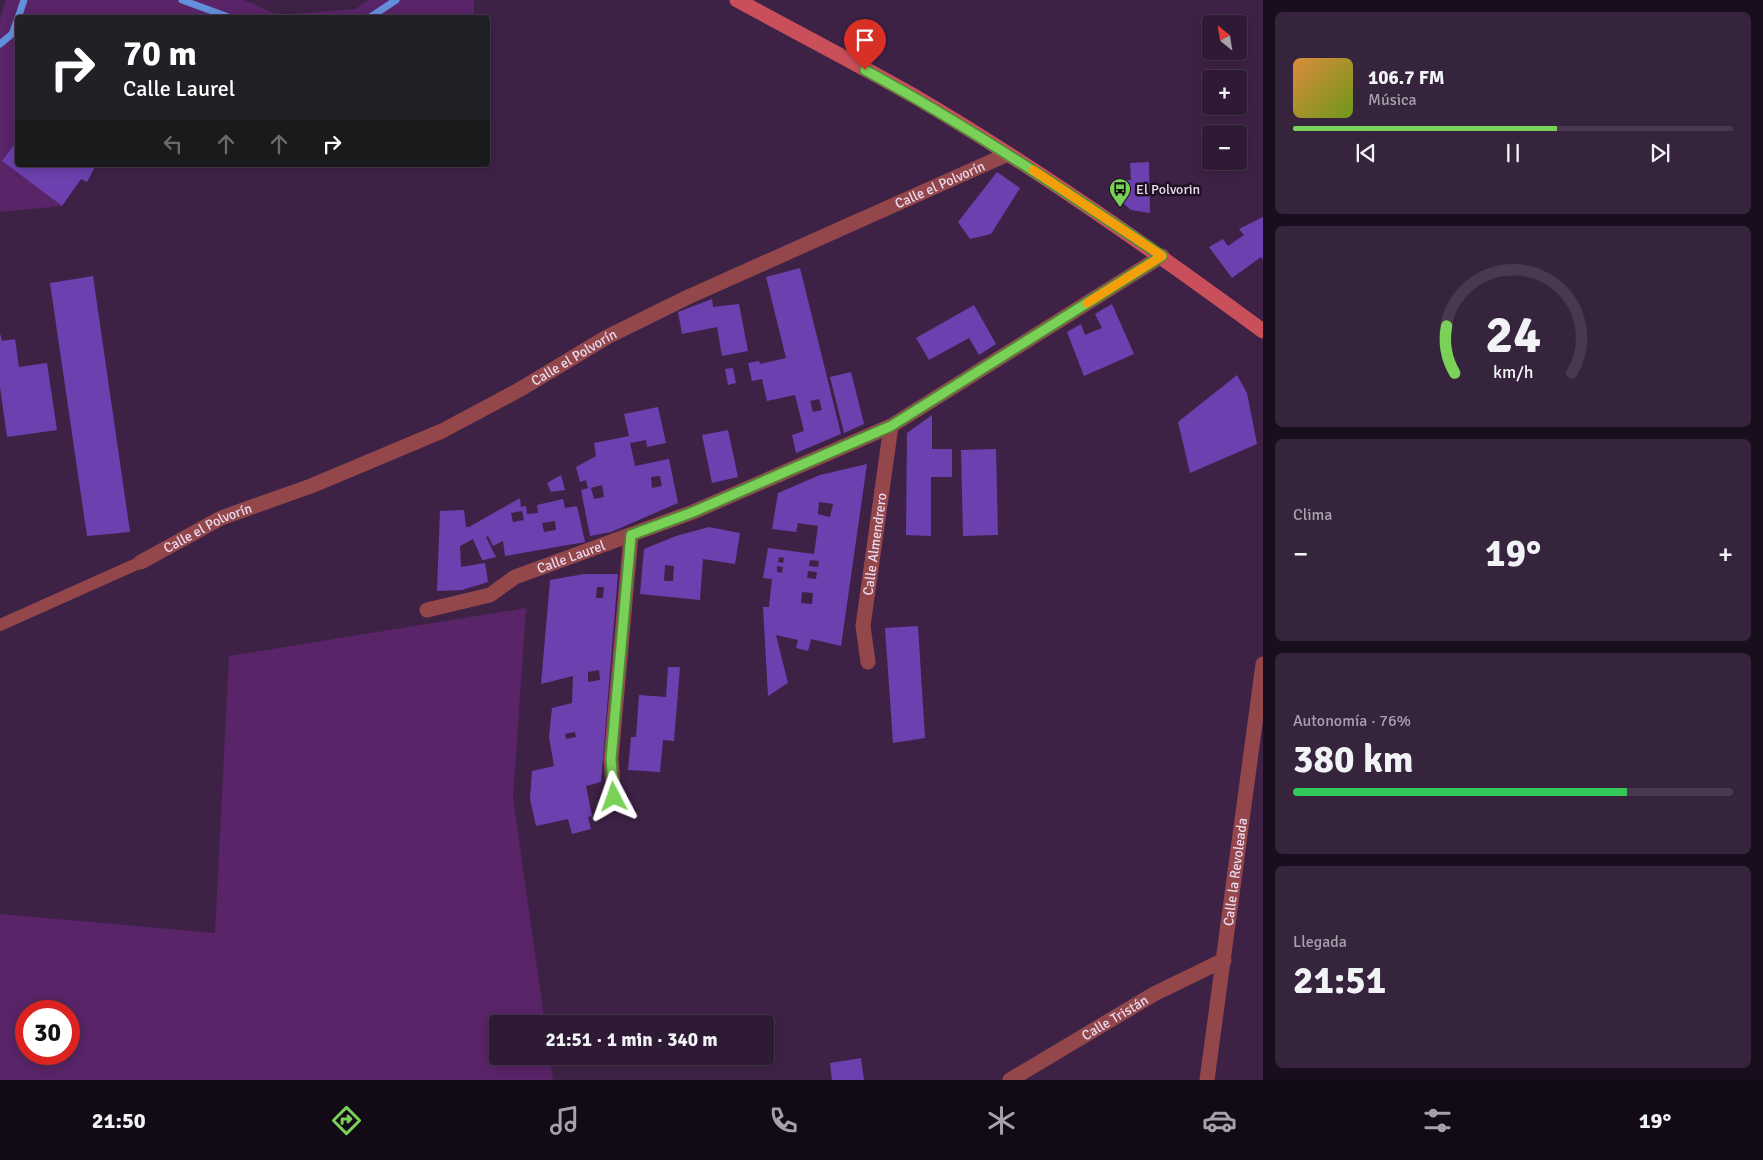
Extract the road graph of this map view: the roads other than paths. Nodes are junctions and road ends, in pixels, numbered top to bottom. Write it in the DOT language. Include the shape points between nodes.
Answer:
graph roads {
  1 [pos="737,0"];
  2 [pos="1008,154"];
  3 [pos="1162,256"];
  4 [pos="1263,331"];
  5 [pos="891,426"];
  6 [pos="631,535"];
  7 [pos="141,562"];
  8 [pos="427,610"];
  9 [pos="0,625"];
  10 [pos="868,662"];
  11 [pos="1263,664"];
  12 [pos="1262,684"];
  13 [pos="614,797"];
  14 [pos="1224,960"];
  15 [pos="1010,1080"];
  16 [pos="1207,1080"];
  1 -- 2 [label="main road" via="914,96"];
  2 -- 3 [label="main road"];
  2 -- 7 [label="street, Calle el Polvorín" via="688,297 607,338 442,431 311,486 221,518"];
  3 -- 4 [label="main road"];
  3 -- 5 [label="street, Calle Laurel"];
  5 -- 6 [label="street, Calle Laurel" via="702,508"];
  5 -- 10 [label="street, Calle Almendrero" via="863,626"];
  6 -- 8 [label="street, Calle Laurel" via="514,577 490,595"];
  6 -- 13 [label="street" via="611,759"];
  7 -- 9 [label="lane"];
  11 -- 12 [label="street, Calle la Revoleada"];
  12 -- 14 [label="street, Calle la Revoleada"];
  14 -- 15 [label="street, Calle Tristán" via="1154,994"];
  14 -- 16 [label="street, Calle la Revoleada"];
}
